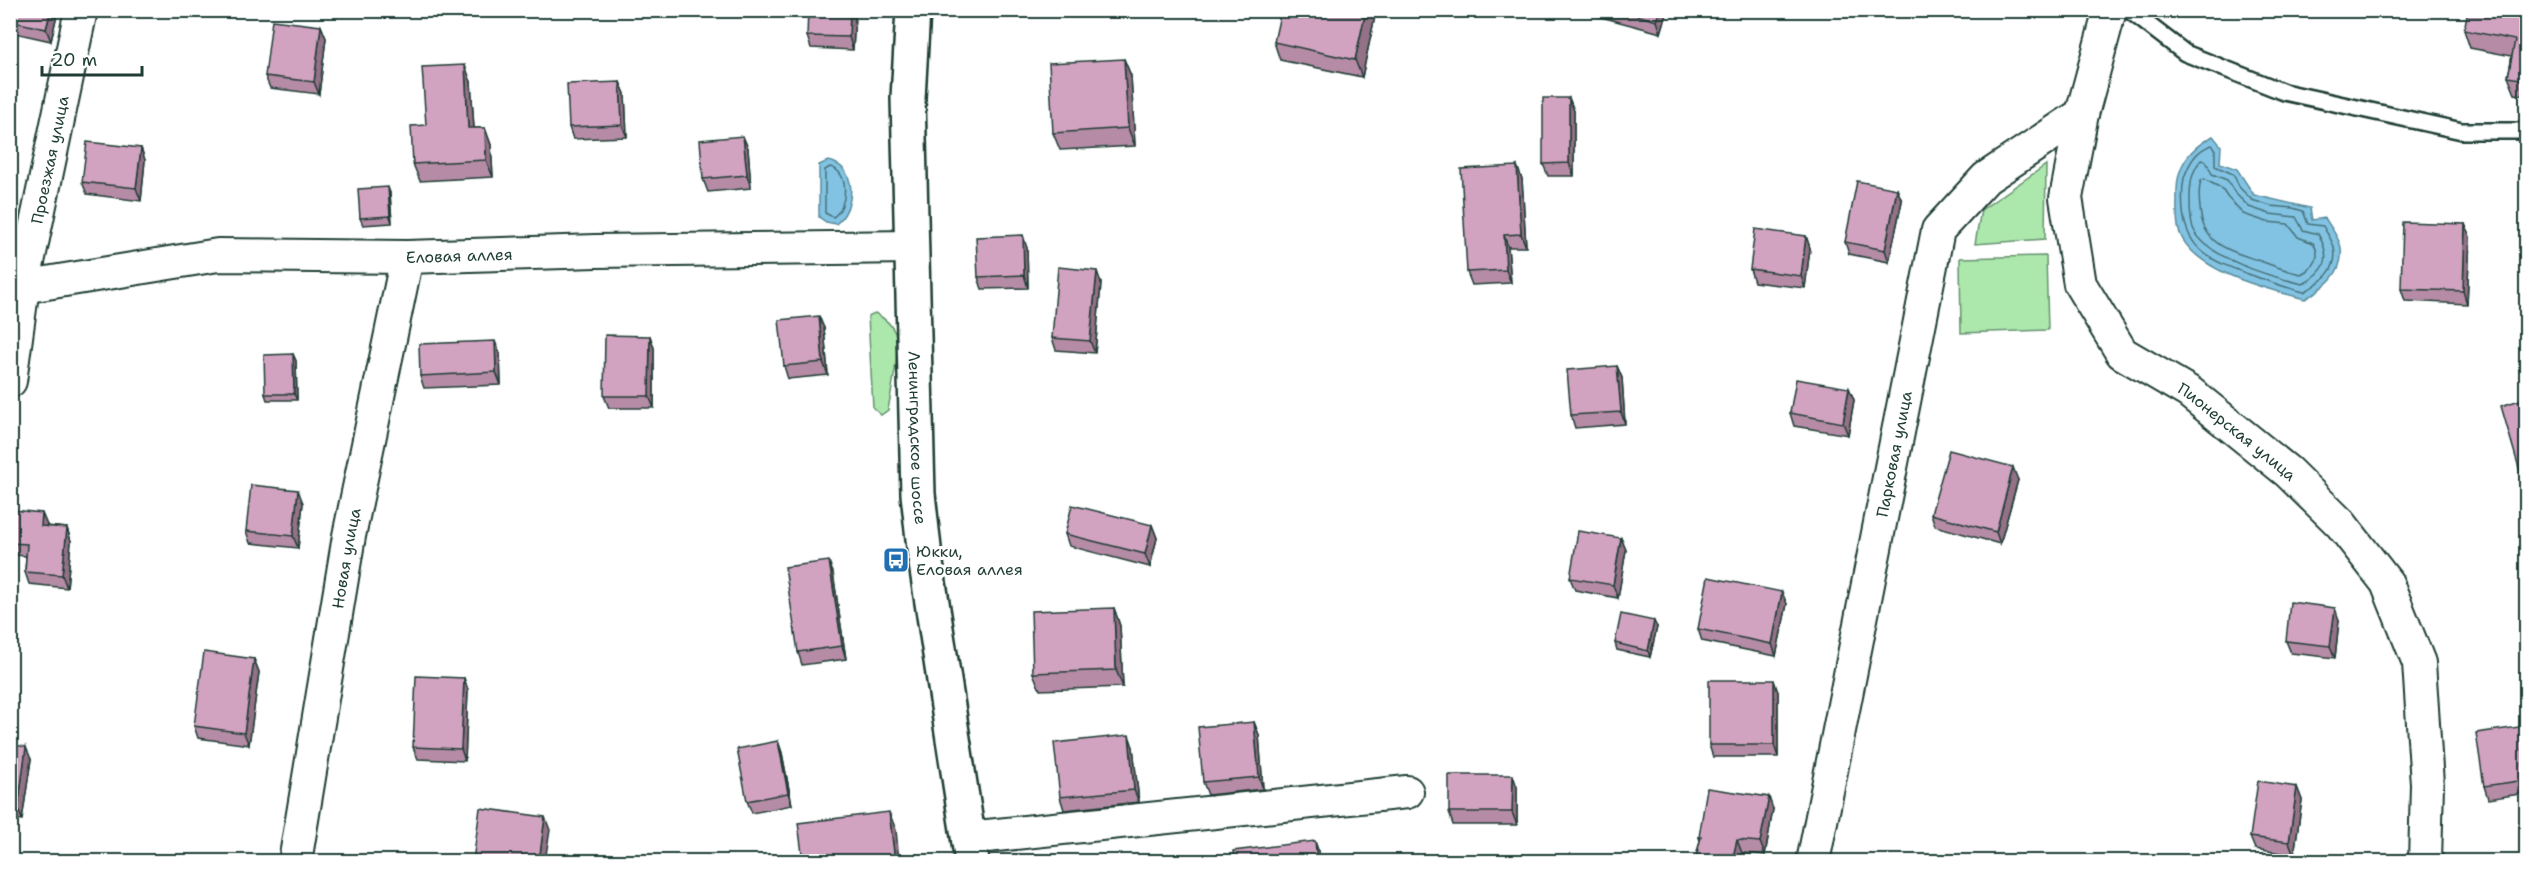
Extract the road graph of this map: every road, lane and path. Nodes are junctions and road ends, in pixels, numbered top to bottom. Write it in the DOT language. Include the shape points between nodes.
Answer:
graph roads {
  1 [pos="81,10"];
  2 [pos="912,10"];
  3 [pos="2110,10"];
  4 [pos="2129,10"];
  5 [pos="2082,114"];
  6 [pos="2526,131"];
  7 [pos="910,247"];
  8 [pos="407,257"];
  9 [pos="17,287"];
  10 [pos="10,381"];
  11 [pos="1407,792"];
  12 [pos="970,850"];
  13 [pos="295,861"];
  14 [pos="1814,861"];
  15 [pos="2425,861"];
  1 -- 9 [label="street, Проезжая улица"];
  2 -- 7 [label="main road, Ленинградское шоссе" via="908,98"];
  3 -- 5 [label="street, Пионерская улица"];
  4 -- 6 [label="lane" via="2186,52 2284,92 2462,131"];
  5 -- 14 [label="street, Парковая улица" via="1986,178 1938,231"];
  5 -- 15 [label="street, Пионерская улица" via="2066,198 2080,284 2122,352 2188,392 2288,472 2341,524 2387,583 2419,663 2427,784"];
  7 -- 8 [label="street, Еловая аллея"];
  7 -- 12 [label="main road, Ленинградское шоссе" via="918,494 924,557"];
  8 -- 9 [label="street, Еловая аллея" via="218,255"];
  8 -- 13 [label="street, Новая улица" via="349,536"];
  9 -- 10 [label="street, Проезжая улица"];
  11 -- 12 [label="street"];
}
